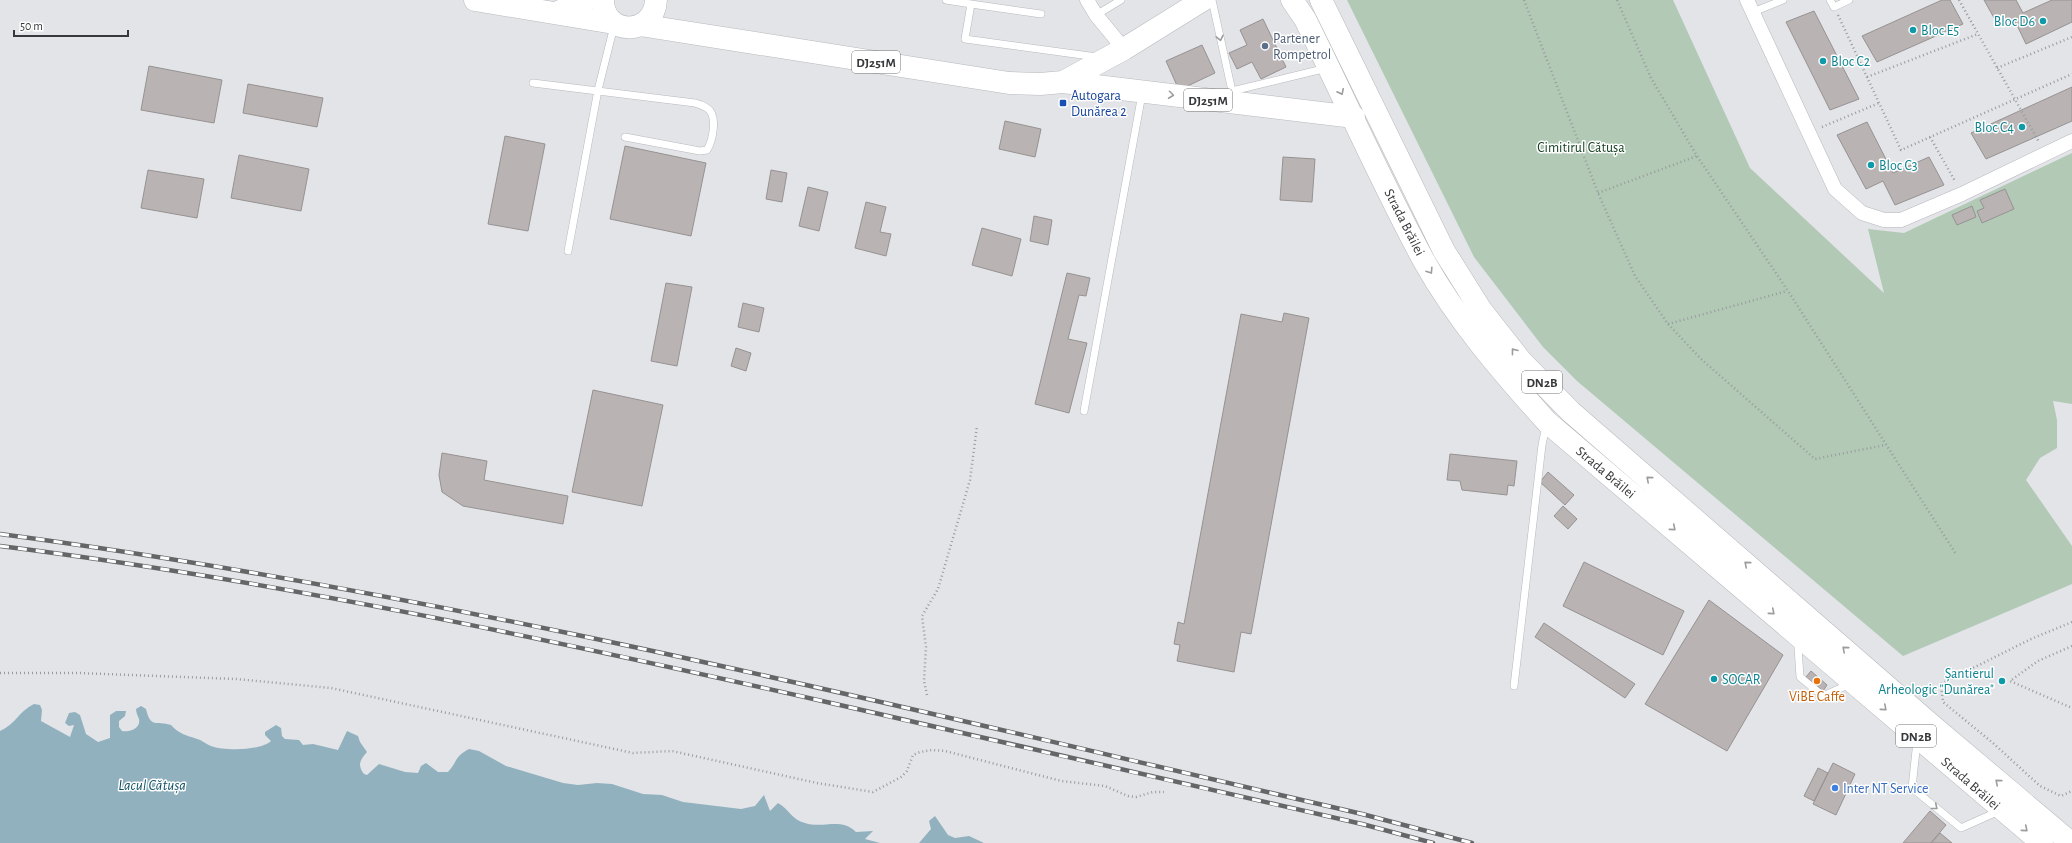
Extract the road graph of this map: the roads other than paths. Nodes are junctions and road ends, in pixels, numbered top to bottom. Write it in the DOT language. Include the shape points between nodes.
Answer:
graph roads {
  1 [pos="585,0"];
  2 [pos="603,0"];
  3 [pos="656,0"];
  4 [pos="660,0"];
  5 [pos="946,0"];
  6 [pos="1087,0"];
  7 [pos="1121,0"];
  8 [pos="1203,0"];
  9 [pos="1212,0"];
  10 [pos="1292,0"];
  11 [pos="1321,0"];
  12 [pos="1783,0"];
  13 [pos="1849,0"];
  14 [pos="482,1"];
  15 [pos="1832,3"];
  16 [pos="971,4"];
  17 [pos="1750,6"];
  18 [pos="556,13"];
  19 [pos="1041,14"];
  20 [pos="1096,15"];
  21 [pos="614,23"];
  22 [pos="640,25"];
  23 [pos="690,33"];
  24 [pos="1115,54"];
  25 [pos="1330,68"];
  26 [pos="1063,82"];
  27 [pos="533,83"];
  28 [pos="598,90"];
  29 [pos="1143,92"];
  30 [pos="1229,96"];
  31 [pos="1354,117"];
  32 [pos="625,137"];
  33 [pos="2072,141"];
  34 [pos="568,251"];
  35 [pos="1084,411"];
  36 [pos="1547,422"];
  37 [pos="1798,647"];
  38 [pos="1855,682"];
  39 [pos="1514,686"];
  40 [pos="1917,737"];
  41 [pos="2002,809"];
  42 [pos="2042,843"];
  43 [pos="2071,843"];
  1 -- 18 [label="highway"];
  2 -- 21 [label="highway" via="606,14"];
  3 -- 22 [label="highway" via="653,13"];
  4 -- 23 [label="highway"];
  5 -- 16 [label="lane"];
  6 -- 20 [label="street"];
  7 -- 20 [label="lane"];
  8 -- 24 [label="highway, DJ251M"];
  9 -- 30 [label="lane, one-way"];
  10 -- 25 [label="highway, Strada Brăilei / DN2B" via="1305,19"];
  43 -- 11 [label="highway, Strada Brăilei / DN2B, one-way" via="1577,417 1521,361 1481,310 1444,251"];
  12 -- 17 [label="lane"];
  13 -- 15 [label="lane"];
  14 -- 18 [label="highway, DJ251M"];
  16 -- 19 [label="lane"];
  16 -- 24 [label="lane" via="965,39"];
  17 -- 33 [label="street" via="1835,189 1862,213 1884,220 1901,220"];
  18 -- 21 [label="highway, DJ251M"];
  20 -- 24 [label="street"];
  21 -- 22 [label="highway, DJ251M" via="629,28"];
  21 -- 28 [label="lane"];
  22 -- 23 [label="highway, DJ251M"];
  23 -- 26 [label="highway, DJ251M" via="1010,83"];
  24 -- 26 [label="highway, DJ251M"];
  25 -- 30 [label="lane"];
  25 -- 31 [label="highway, Strada Brăilei / DN2B, one-way"];
  26 -- 29 [label="highway, DJ251M"];
  27 -- 28 [label="lane"];
  28 -- 32 [label="lane" via="695,103 708,108 714,118 711,144 707,150 700,151"];
  28 -- 34 [label="lane"];
  29 -- 30 [label="highway, DJ251M, one-way"];
  29 -- 35 [label="lane"];
  30 -- 31 [label="highway, DJ251M"];
  31 -- 36 [label="highway, Strada Brăilei / DN2B, one-way" via="1425,262 1463,322 1504,375"];
  36 -- 38 [label="highway, Strada Brăilei / DN2B, one-way"];
  36 -- 39 [label="lane" via="1542,445"];
  37 -- 38 [label="lane" via="1800,677 1823,696"];
  38 -- 40 [label="highway, Strada Brăilei / DN2B, one-way"];
  40 -- 41 [label="highway, Strada Brăilei / DN2B"];
  40 -- 41 [label="lane, one-way" via="1912,788 1961,828"];
  41 -- 42 [label="highway, Strada Brăilei / DN2B, one-way"];
}
